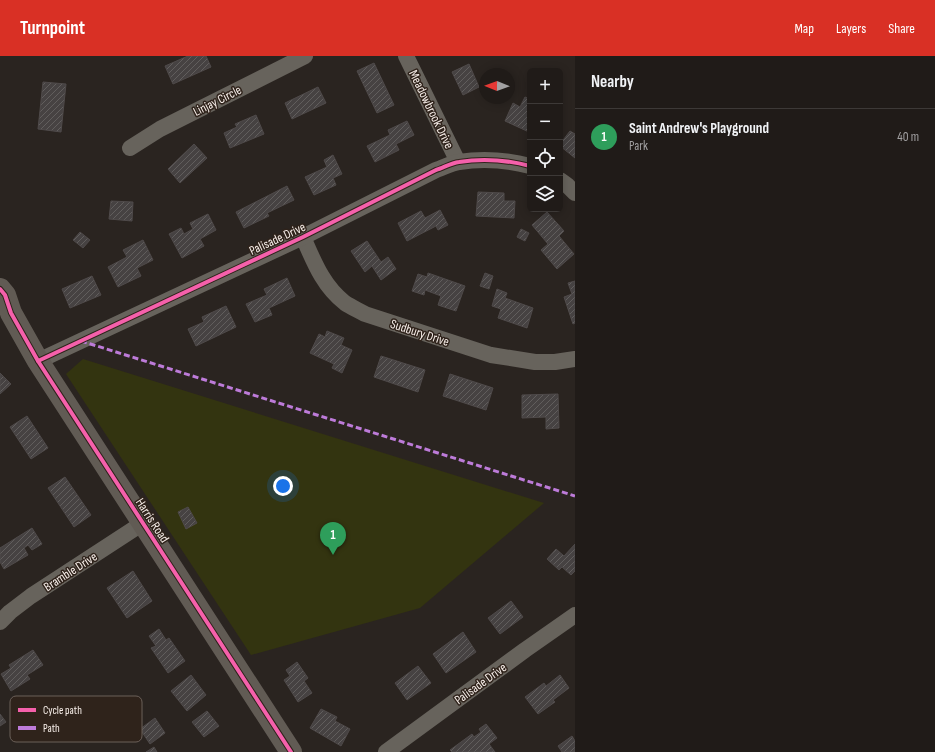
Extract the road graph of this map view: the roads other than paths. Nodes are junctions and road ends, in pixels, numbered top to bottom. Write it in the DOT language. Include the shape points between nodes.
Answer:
graph roads {
  1 [pos="305,56"];
  2 [pos="406,56"];
  3 [pos="130,148"];
  4 [pos="458,162"];
  5 [pos="527,165"];
  6 [pos="563,182"];
  7 [pos="575,193"];
  8 [pos="303,237"];
  9 [pos="3,296"];
  10 [pos="575,359"];
  11 [pos="38,361"];
  12 [pos="143,523"];
  13 [pos="575,615"];
  14 [pos="0,622"];
  15 [pos="289,751"];
  16 [pos="386,752"];
  1 -- 3 [label="street, Linjay Circle" via="160,129"];
  2 -- 4 [label="street, Meadowbrook Drive"];
  4 -- 5 [label="street, Palisade Drive" via="494,160"];
  4 -- 8 [label="street, Palisade Drive" via="436,170"];
  6 -- 7 [label="street"];
  8 -- 10 [label="street, Sudbury Drive" via="321,276 331,290 346,304 365,314 491,355 535,362"];
  8 -- 11 [label="street, Palisade Drive"];
  9 -- 11 [label="street, Harris Road"];
  11 -- 12 [label="street, Harris Road"];
  12 -- 14 [label="street, Bramble Drive" via="31,596"];
  12 -- 15 [label="street, Harris Road"];
  13 -- 16 [label="street, Palisade Drive"];
}
